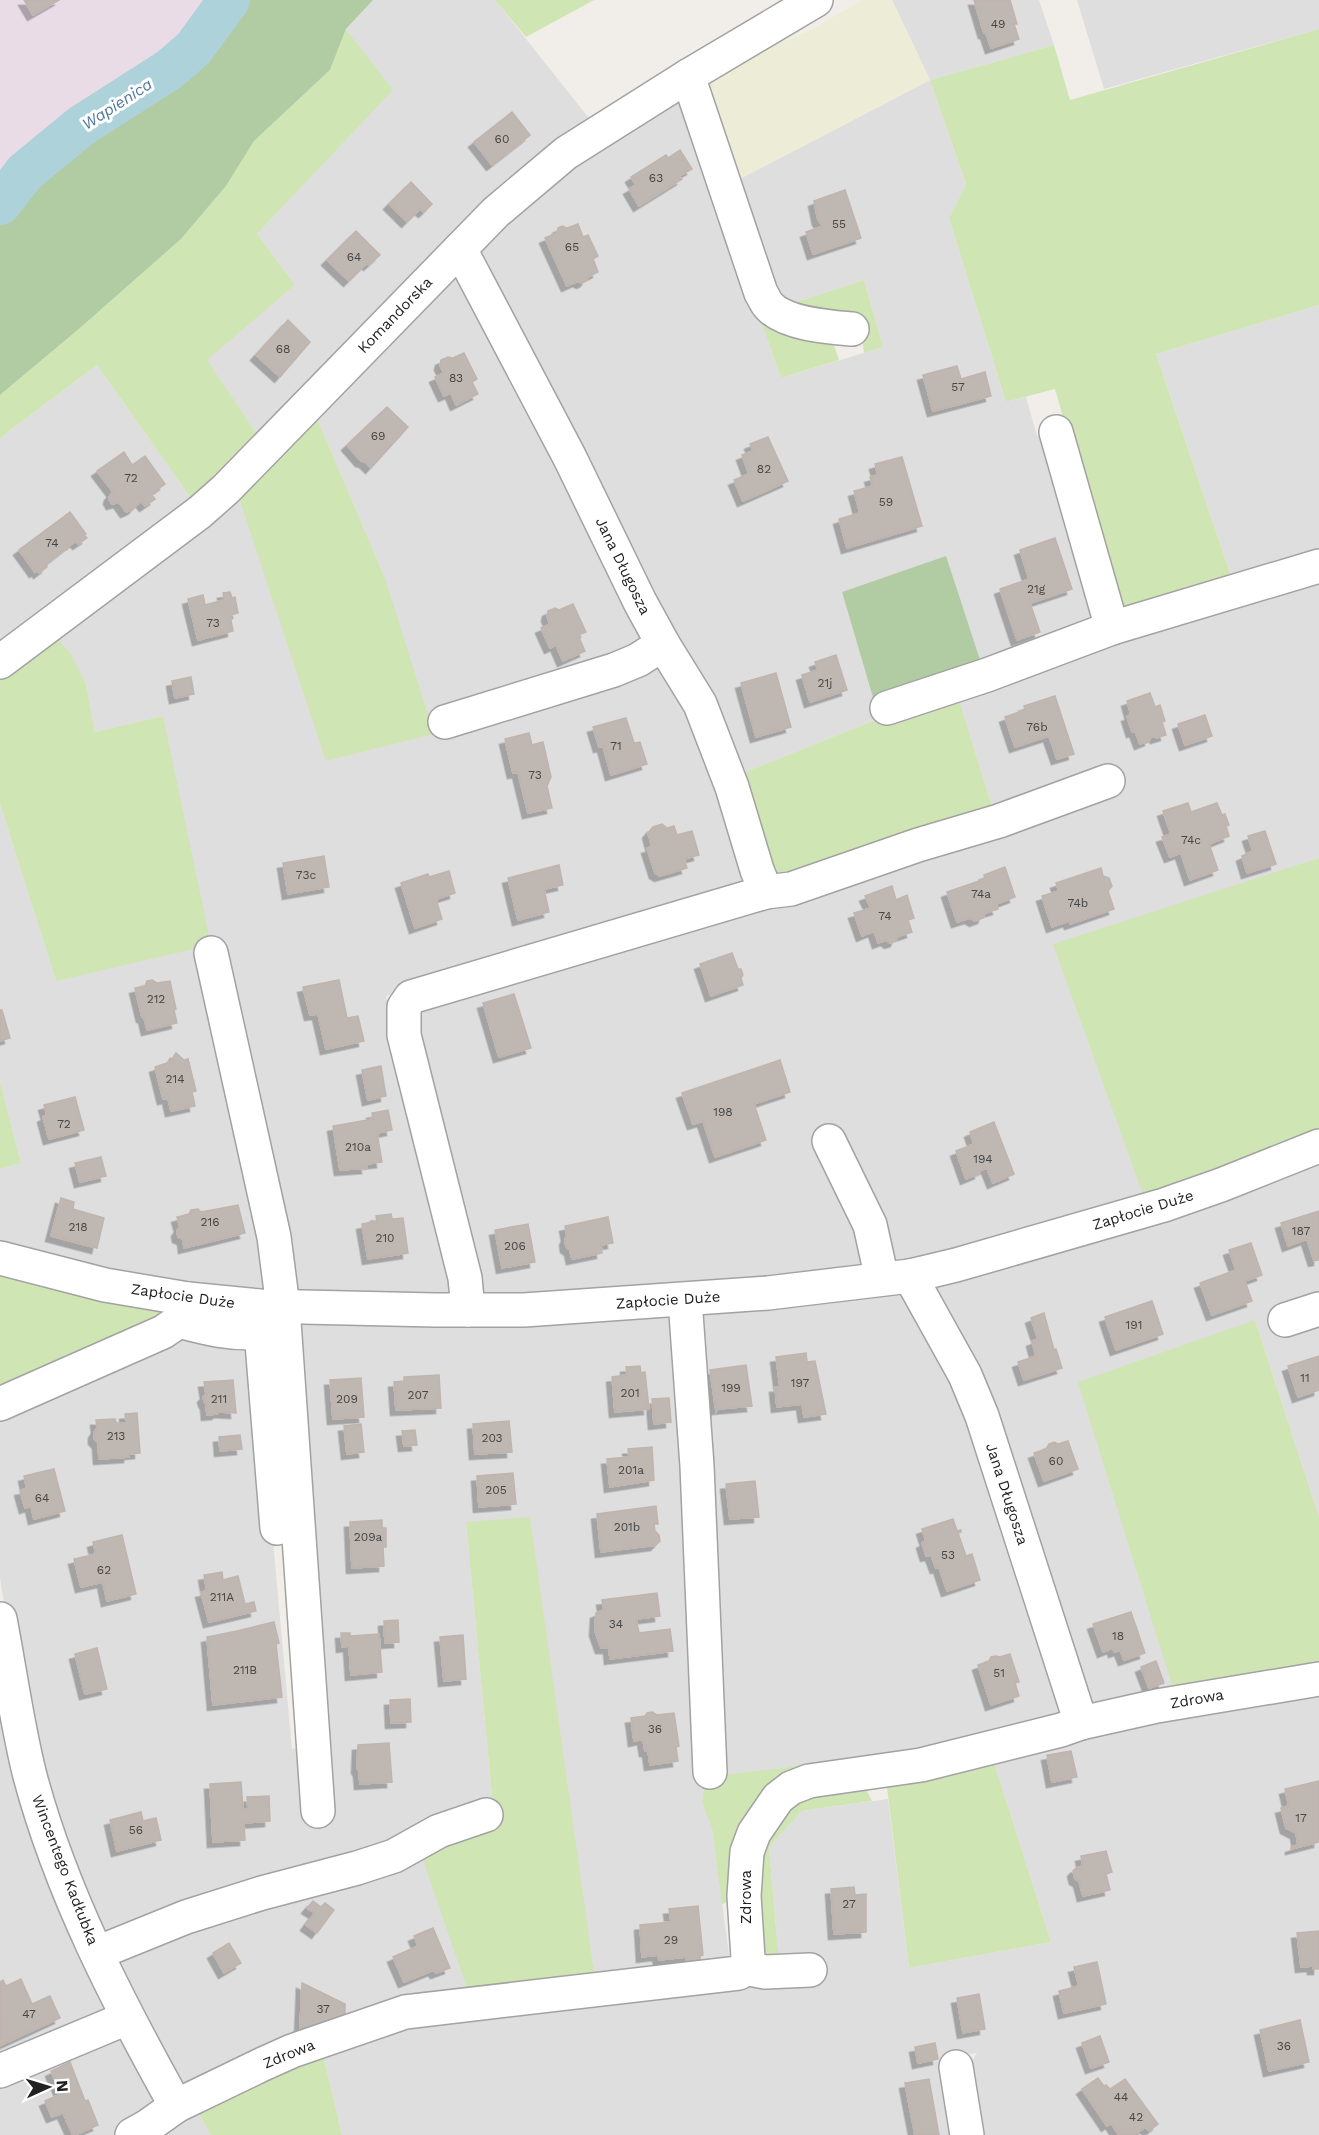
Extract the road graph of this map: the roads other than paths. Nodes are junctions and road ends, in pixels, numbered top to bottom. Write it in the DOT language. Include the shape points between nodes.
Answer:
graph roads {
  1 [pos="816,0"];
  2 [pos="688,76"];
  3 [pos="460,249"];
  4 [pos="852,329"];
  5 [pos="1056,432"];
  6 [pos="1319,566"];
  7 [pos="1112,628"];
  8 [pos="663,644"];
  9 [pos="0,662"];
  10 [pos="887,708"];
  11 [pos="445,722"];
  12 [pos="1108,781"];
  13 [pos="766,892"];
  14 [pos="211,952"];
  15 [pos="829,1141"];
  16 [pos="1319,1146"];
  17 [pos="0,1258"];
  18 [pos="896,1277"];
  19 [pos="685,1300"];
  20 [pos="1319,1309"];
  21 [pos="184,1310"];
  22 [pos="468,1310"];
  23 [pos="268,1315"];
  24 [pos="1286,1320"];
  25 [pos="0,1404"];
  26 [pos="0,1619"];
  27 [pos="1319,1679"];
  28 [pos="292,1720"];
  29 [pos="1081,1723"];
  30 [pos="710,1772"];
  31 [pos="318,1811"];
  32 [pos="486,1815"];
  33 [pos="97,1953"];
  34 [pos="745,1968"];
  35 [pos="810,1970"];
  36 [pos="127,2018"];
  37 [pos="956,2067"];
  38 [pos="0,2070"];
  39 [pos="176,2106"];
  40 [pos="132,2135"];
  41 [pos="967,2135"];
  1 -- 2 [label="street, Komandorska"];
  2 -- 3 [label="street, Komandorska" via="566,153 496,212"];
  2 -- 4 [label="street" via="767,305 793,319"];
  3 -- 8 [label="street, Jana Długosza"];
  3 -- 9 [label="street, Komandorska" via="226,489"];
  5 -- 7 [label="street"];
  6 -- 7 [label="street"];
  7 -- 10 [label="street"];
  8 -- 11 [label="street" via="614,670"];
  8 -- 13 [label="street, Jana Długosza" via="711,729"];
  12 -- 13 [label="street" via="791,889"];
  13 -- 22 [label="street" via="411,997 404,1007 404,1035 465,1278"];
  14 -- 23 [label="street" via="274,1237"];
  15 -- 18 [label="street, Jana Długosza"];
  16 -- 18 [label="street, Zapłocie Duże" via="1164,1205"];
  17 -- 21 [label="street, Zapłocie Duże"];
  18 -- 19 [label="street, Zapłocie Duże"];
  18 -- 29 [label="street, Jana Długosza" via="965,1376 982,1416"];
  19 -- 22 [label="street, Zapłocie Duże"];
  19 -- 30 [label="street" via="697,1466"];
  20 -- 24 [label="street"];
  21 -- 23 [label="street, Zapłocie Duże"];
  21 -- 25 [label="street" via="163,1332"];
  22 -- 23 [label="street, Zapłocie Duże"];
  23 -- 28 [label="street"];
  23 -- 31 [label="street"];
  26 -- 33 [label="street, Wincentego Kadłubka" via="30,1775 46,1830"];
  27 -- 29 [label="street, Zdrowa"];
  29 -- 34 [label="street, Zdrowa" via="921,1765 809,1781 791,1788 766,1814 747,1852"];
  32 -- 33 [label="street" via="438,1831 394,1856 186,1917"];
  33 -- 36 [label="street, Wincentego Kadłubka"];
  34 -- 35 [label="street" via="765,1972"];
  34 -- 39 [label="street, Zdrowa" via="731,1976 405,2012 292,2051"];
  36 -- 38 [label="street"];
  36 -- 39 [label="street, Wincentego Kadłubka"];
  37 -- 41 [label="street"];
  39 -- 40 [label="street, Zdrowa"];
}
